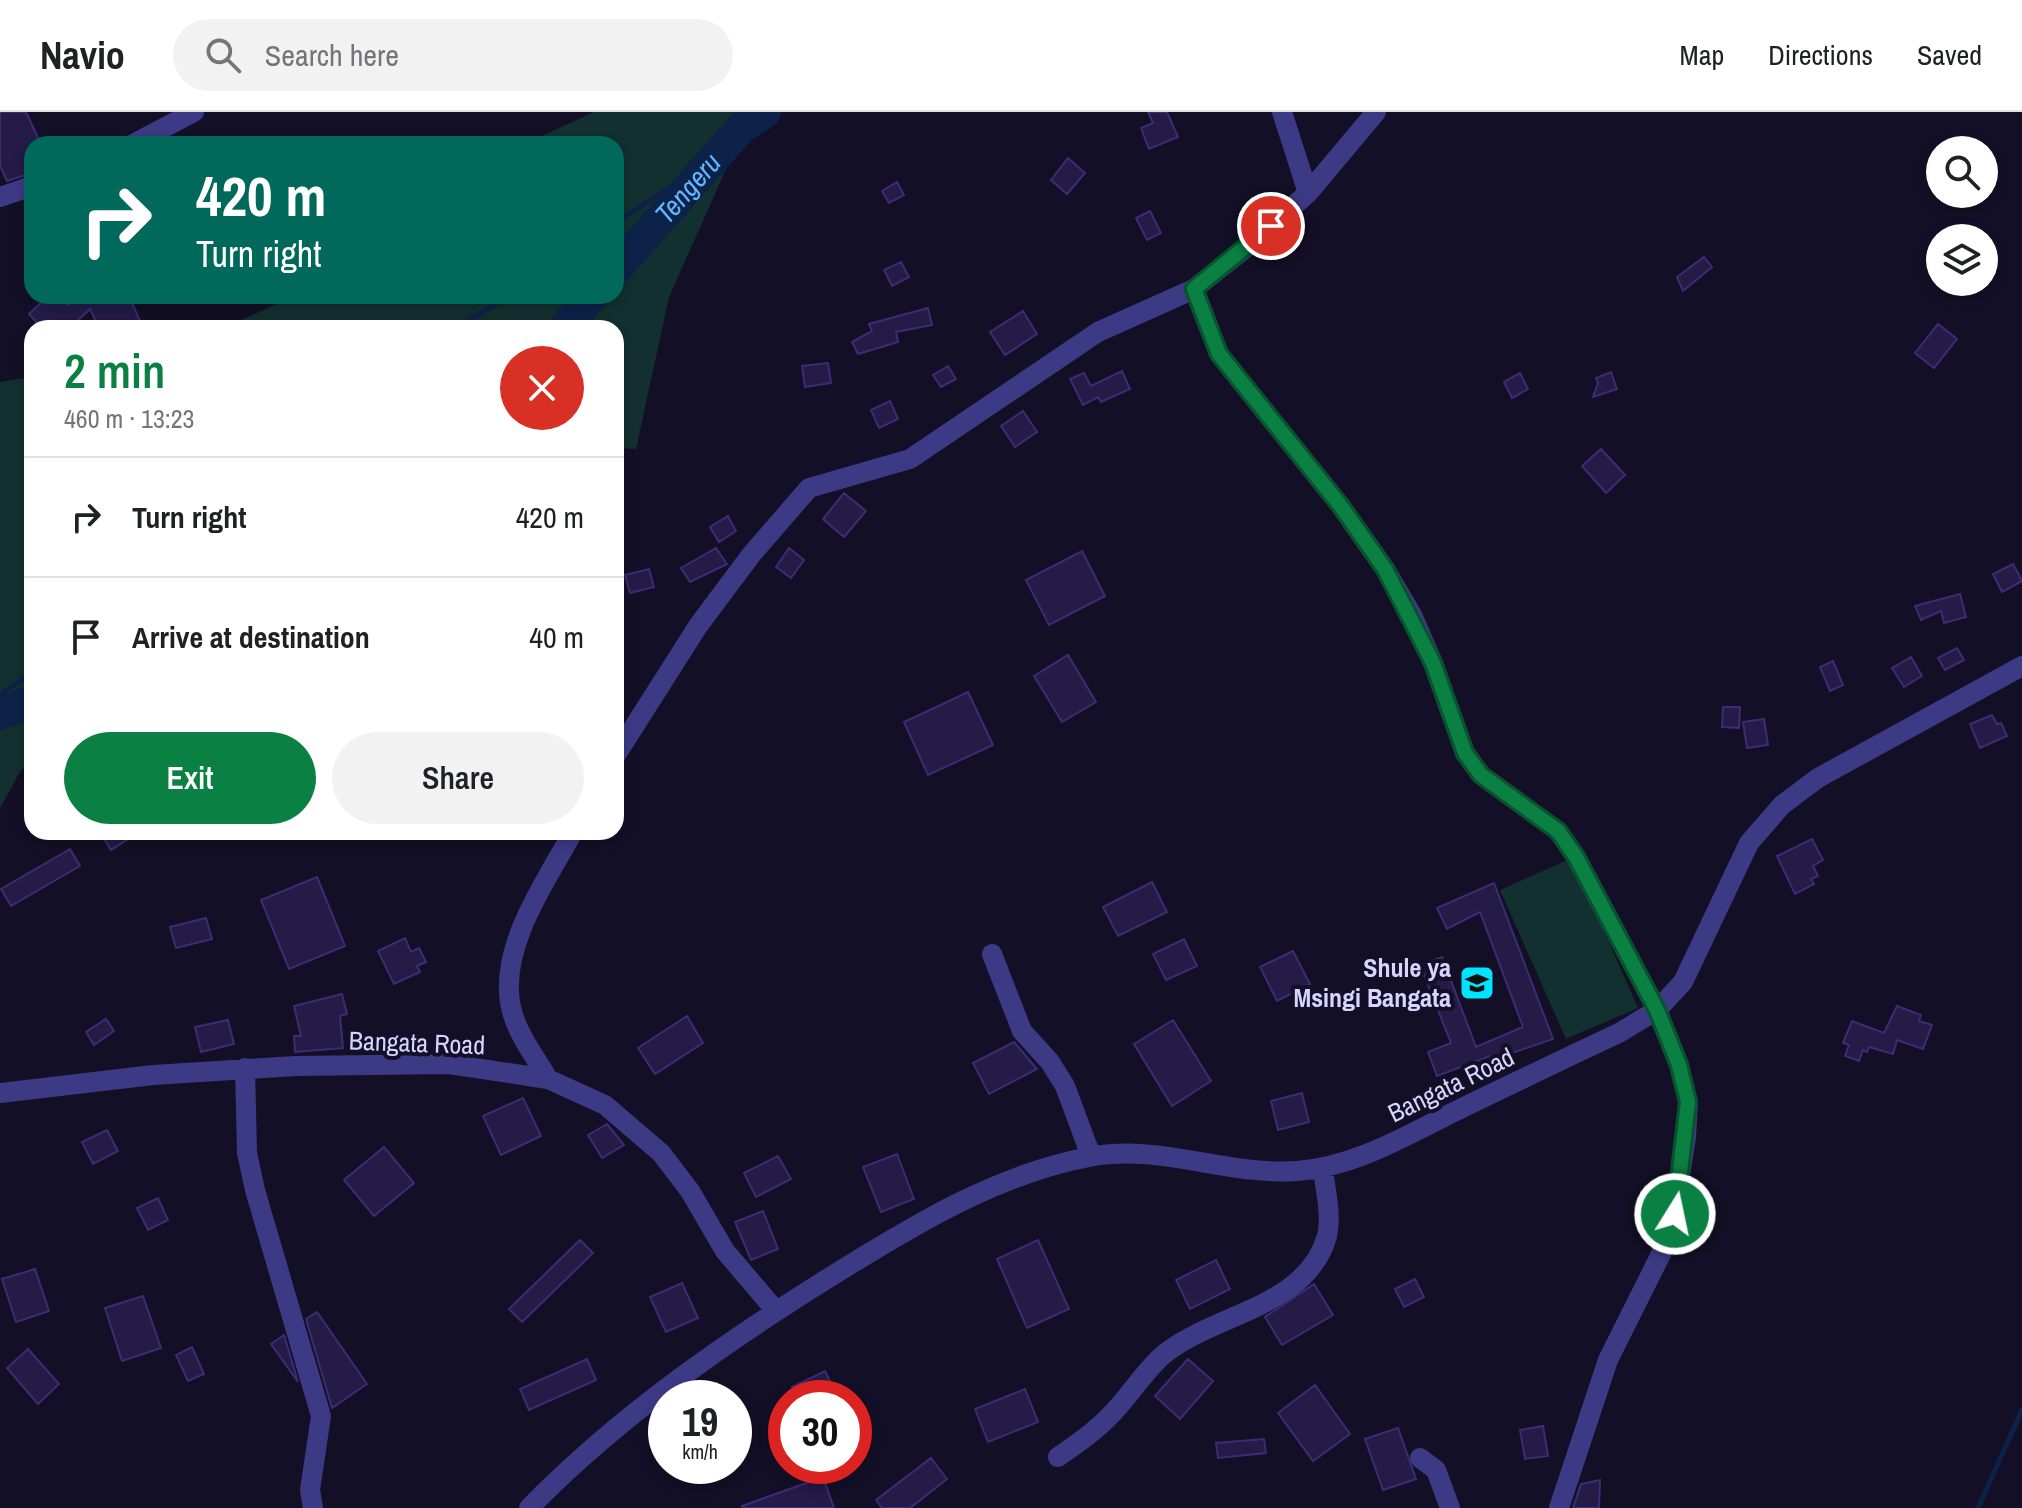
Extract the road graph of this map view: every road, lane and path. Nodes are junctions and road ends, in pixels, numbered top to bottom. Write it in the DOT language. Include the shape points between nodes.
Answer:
graph roads {
  1 [pos="194,112"];
  2 [pos="1282,112"];
  3 [pos="1376,112"];
  4 [pos="148,136"];
  5 [pos="24,189"];
  6 [pos="1308,193"];
  7 [pos="0,197"];
  8 [pos="1194,289"];
  9 [pos="2022,666"];
  10 [pos="624,742"];
  11 [pos="569,840"];
  12 [pos="992,954"];
  13 [pos="1657,1010"];
  14 [pos="245,1068"];
  15 [pos="548,1079"];
  16 [pos="0,1093"];
  17 [pos="1091,1156"];
  18 [pos="1323,1169"];
  19 [pos="776,1311"];
  20 [pos="1058,1457"];
  21 [pos="1420,1458"];
  22 [pos="313,1508"];
  23 [pos="529,1508"];
  24 [pos="1450,1508"];
  25 [pos="1559,1508"];
  1 -- 4 [label="street"];
  2 -- 6 [label="street"];
  3 -- 6 [label="street"];
  5 -- 7 [label="street"];
  6 -- 8 [label="street"];
  8 -- 10 [label="street" via="1098,332 910,459 809,488 698,626"];
  8 -- 13 [label="street" via="1219,354 1340,505 1392,581 1433,663 1465,753 1492,784 1558,831"];
  9 -- 13 [label="street, Bangata Road" via="1818,778 1782,805 1749,843 1692,967"];
  11 -- 15 [label="street" via="518,940 509,978 510,1004 521,1035"];
  12 -- 17 [label="street" via="1022,1031 1065,1086"];
  13 -- 18 [label="street, Bangata Road" via="1369,1154"];
  13 -- 25 [label="street" via="1688,1102 1679,1195 1671,1234 1587,1413"];
  14 -- 15 [label="street, Bangata Road" via="449,1064"];
  14 -- 16 [label="street, Bangata Road"];
  14 -- 22 [label="street" via="247,1153 255,1190 321,1416 310,1490"];
  15 -- 19 [label="street, Bangata Road" via="605,1105 661,1153 725,1251"];
  17 -- 18 [label="street, Bangata Road" via="1134,1155 1283,1172"];
  17 -- 19 [label="street, Bangata Road" via="998,1185 911,1227"];
  18 -- 20 [label="street" via="1327,1234 1309,1270 1283,1292 1163,1355 1119,1407"];
  19 -- 23 [label="street, Bangata Road" via="603,1438"];
  21 -- 24 [label="street" via="1436,1470"];
}
